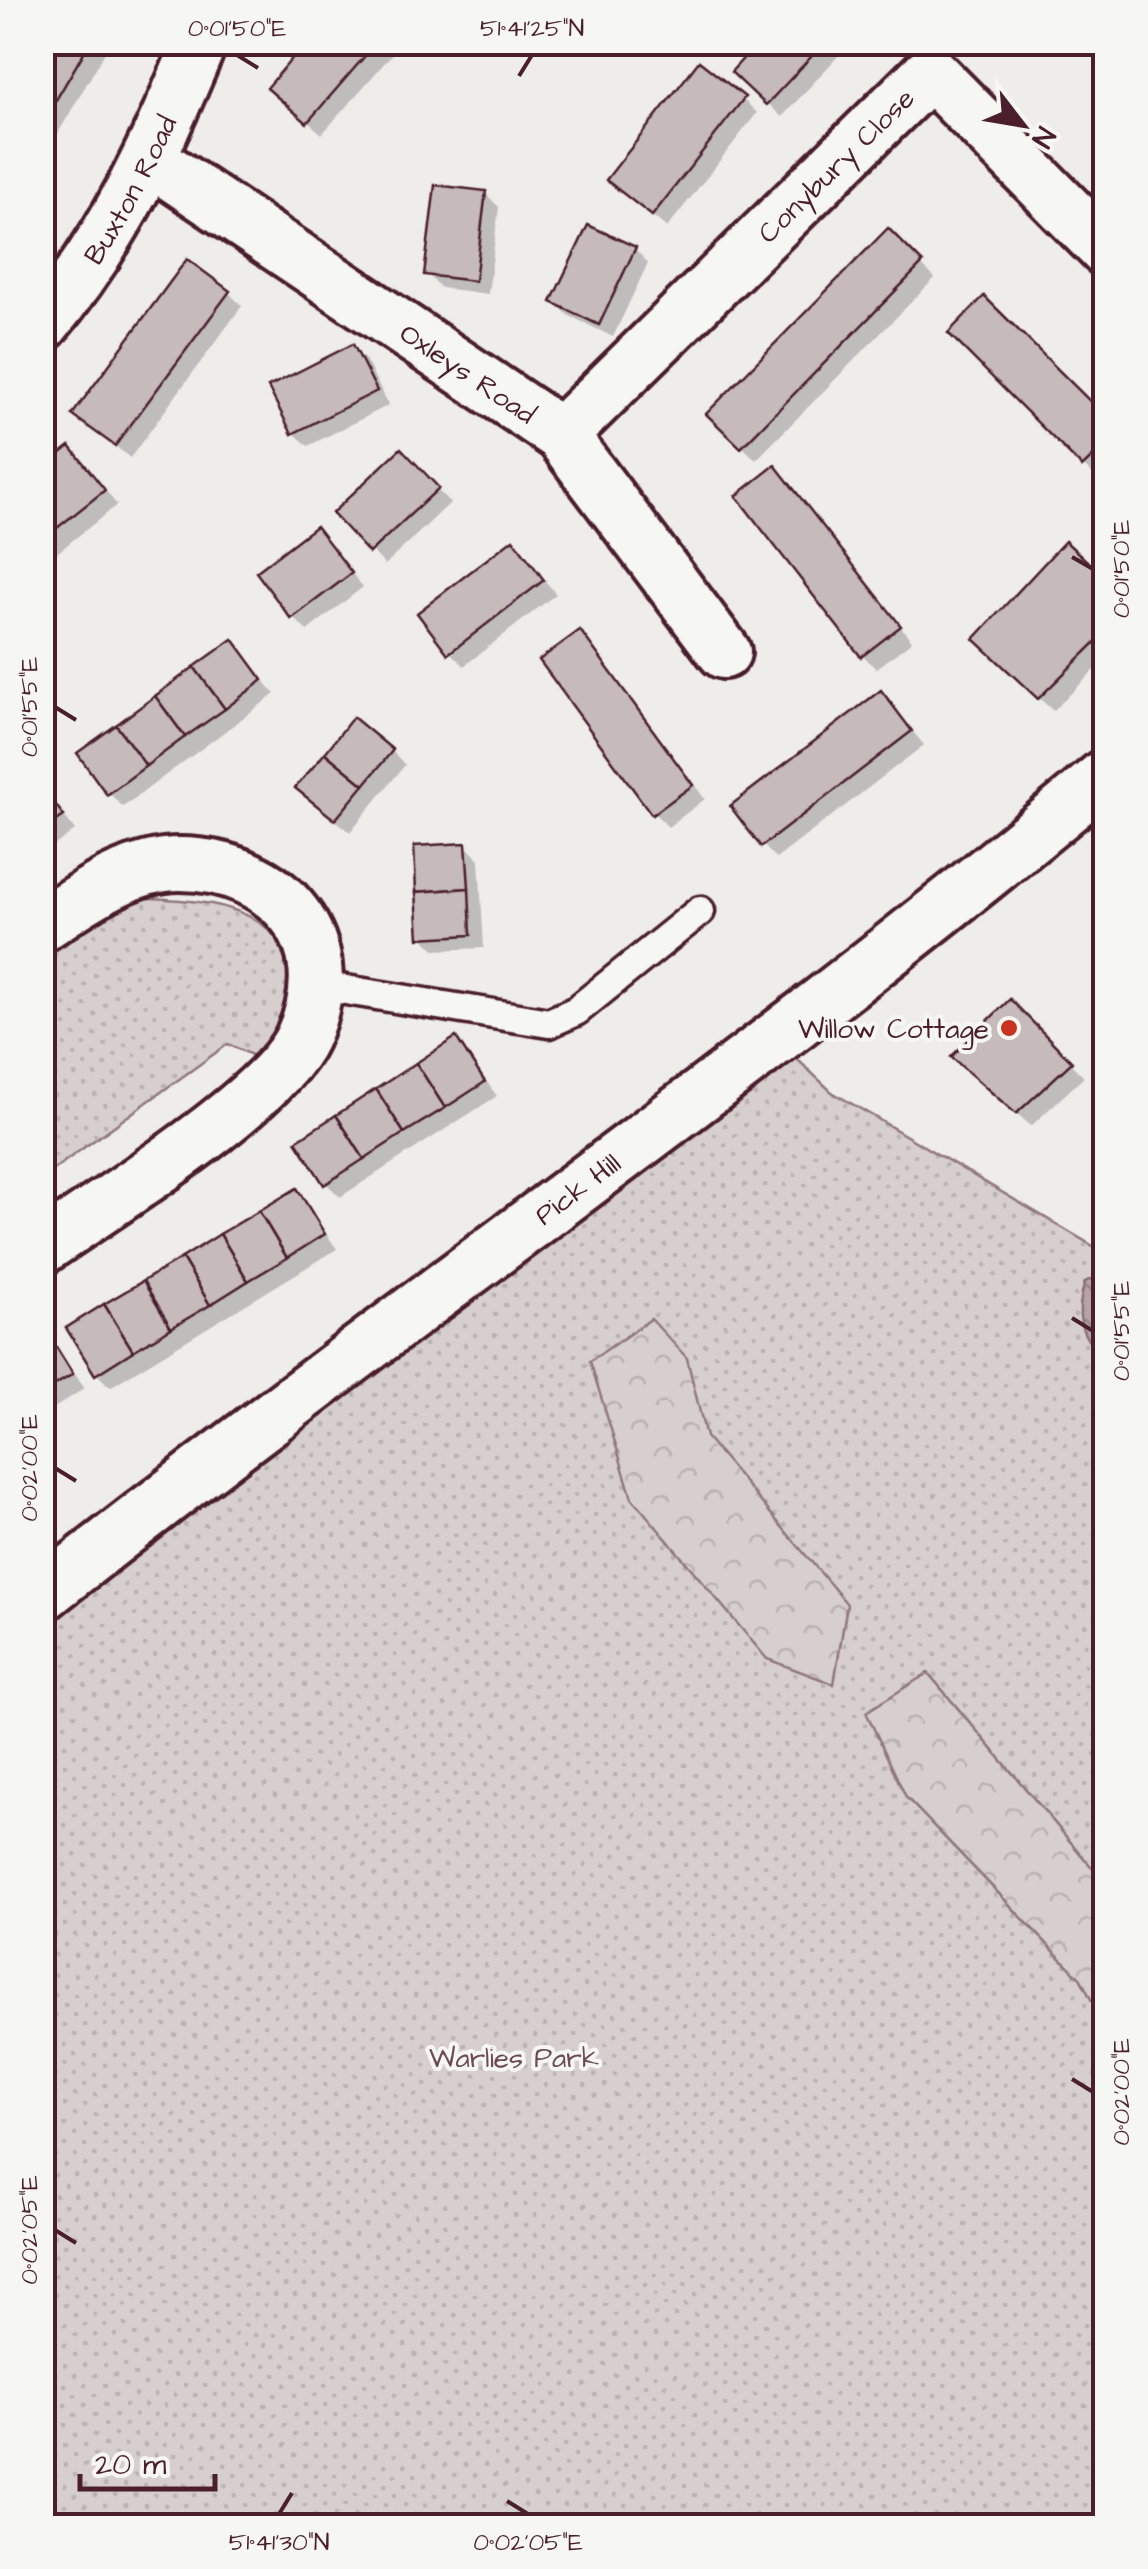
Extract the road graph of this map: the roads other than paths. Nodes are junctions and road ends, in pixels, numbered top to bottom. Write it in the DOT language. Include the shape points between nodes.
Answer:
graph roads {
  1 [pos="200,42"];
  2 [pos="151,160"];
  3 [pos="1106,250"];
  4 [pos="42,325"];
  5 [pos="561,435"];
  6 [pos="724,652"];
  7 [pos="1106,774"];
  8 [pos="700,910"];
  9 [pos="42,925"];
  10 [pos="316,985"];
  11 [pos="42,1248"];
  12 [pos="42,1595"];
  1 -- 2 [label="street, Buxton Road"];
  2 -- 4 [label="street, Buxton Road" via="91,262"];
  2 -- 5 [label="street, Oxleys Road"];
  3 -- 5 [label="street, Conybury Close" via="930,72"];
  5 -- 6 [label="street, Oxleys Road"];
  7 -- 12 [label="street, Pick Hill" via="694,1100 268,1417"];
  8 -- 10 [label="lane" via="576,1011 548,1022"];
  9 -- 10 [label="street" via="92,891 134,875 178,864 234,872 277,894 298,916 315,954"];
  10 -- 11 [label="street" via="301,1040 271,1076 228,1116"];
}
